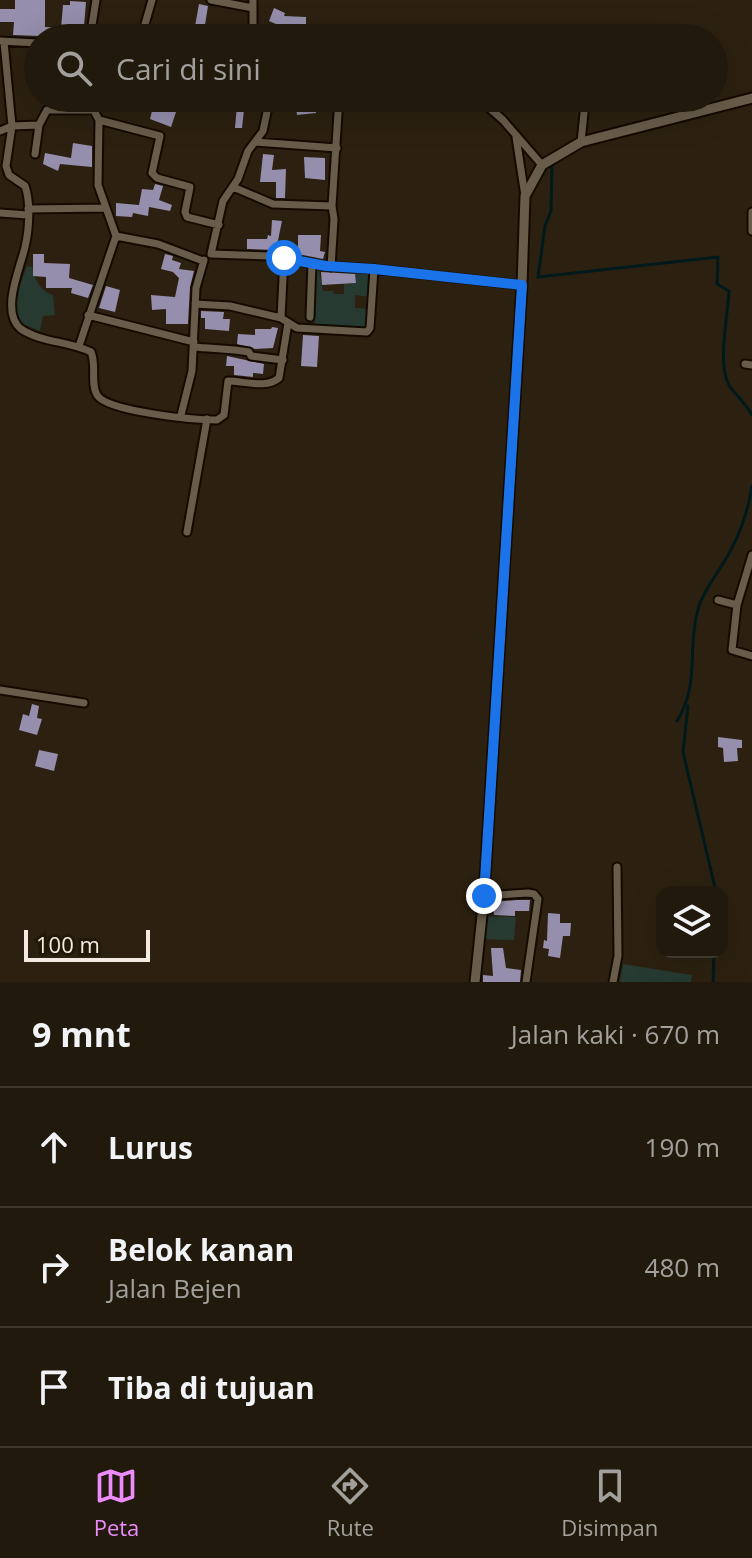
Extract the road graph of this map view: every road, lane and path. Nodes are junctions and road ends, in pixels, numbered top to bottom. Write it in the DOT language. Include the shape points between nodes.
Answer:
graph roads {
  1 [pos="96,0"];
  2 [pos="152,0"];
  3 [pos="211,0"];
  4 [pos="253,4"];
  5 [pos="92,24"];
  6 [pos="145,24"];
  7 [pos="2,42"];
  8 [pos="24,43"];
  9 [pos="752,98"];
  10 [pos="728,104"];
  11 [pos="46,112"];
  12 [pos="94,112"];
  13 [pos="267,112"];
  14 [pos="338,112"];
  15 [pos="492,112"];
  16 [pos="698,112"];
  17 [pos="584,113"];
  18 [pos="99,120"];
  19 [pos="39,125"];
  20 [pos="11,126"];
  21 [pos="0,131"];
  22 [pos="516,135"];
  23 [pos="255,142"];
  24 [pos="581,142"];
  25 [pos="337,148"];
  26 [pos="35,154"];
  27 [pos="542,165"];
  28 [pos="233,187"];
  29 [pos="525,196"];
  30 [pos="332,206"];
  31 [pos="106,208"];
  32 [pos="28,212"];
  33 [pos="752,212"];
  34 [pos="0,213"];
  35 [pos="219,225"];
  36 [pos="752,231"];
  37 [pos="116,236"];
  38 [pos="211,254"];
  39 [pos="284,258"];
  40 [pos="203,261"];
  41 [pos="312,263"];
  42 [pos="331,267"];
  43 [pos="374,269"];
  44 [pos="522,285"];
  45 [pos="195,304"];
  46 [pos="88,315"];
  47 [pos="310,317"];
  48 [pos="284,321"];
  49 [pos="194,344"];
  50 [pos="79,346"];
  51 [pos="283,360"];
  52 [pos="181,415"];
  53 [pos="207,419"];
  54 [pos="187,532"];
  55 [pos="752,555"];
  56 [pos="718,600"];
  57 [pos="737,605"];
  58 [pos="752,656"];
  59 [pos="0,690"];
  60 [pos="84,703"];
  61 [pos="617,867"];
  62 [pos="484,896"];
  63 [pos="475,982"];
  64 [pos="526,982"];
  65 [pos="613,982"];
  1 -- 5 [label="street"];
  2 -- 6 [label="street"];
  3 -- 4 [label="street"];
  7 -- 8 [label="street"];
  7 -- 20 [label="street"];
  9 -- 10 [label="street"];
  11 -- 19 [label="street"];
  12 -- 18 [label="street"];
  13 -- 23 [label="street"];
  14 -- 25 [label="street"];
  15 -- 22 [label="street"];
  16 -- 24 [label="street"];
  17 -- 24 [label="street"];
  18 -- 31 [label="street" via="98,185"];
  18 -- 35 [label="street" via="160,136 152,173 190,187 187,217"];
  19 -- 20 [label="street"];
  19 -- 26 [label="street"];
  20 -- 21 [label="street"];
  20 -- 32 [label="street" via="7,172 25,186"];
  22 -- 27 [label="street"];
  22 -- 29 [label="street"];
  23 -- 25 [label="street"];
  23 -- 28 [label="street"];
  24 -- 27 [label="street"];
  25 -- 30 [label="street"];
  27 -- 29 [label="street"];
  28 -- 30 [label="street" via="273,204"];
  28 -- 35 [label="street" via="223,201"];
  29 -- 44 [label="street"];
  30 -- 42 [label="street"];
  31 -- 32 [label="street"];
  31 -- 37 [label="street"];
  32 -- 34 [label="street"];
  32 -- 50 [label="street" via="13,319 38,337"];
  33 -- 36 [label="street"];
  35 -- 38 [label="street"];
  37 -- 40 [label="street"];
  37 -- 46 [label="street"];
  38 -- 39 [label="street"];
  38 -- 40 [label="street"];
  39 -- 41 [label="street"];
  39 -- 48 [label="street"];
  40 -- 45 [label="street"];
  41 -- 42 [label="street"];
  41 -- 47 [label="street"];
  42 -- 43 [label="street"];
  43 -- 44 [label="street"];
  43 -- 48 [label="street" via="369,331 310,330"];
  44 -- 62 [label="street"];
  45 -- 48 [label="street" via="230,306"];
  45 -- 49 [label="street"];
  46 -- 49 [label="street"];
  46 -- 50 [label="street"];
  48 -- 51 [label="street"];
  49 -- 51 [label="street"];
  49 -- 52 [label="street"];
  50 -- 52 [label="street" via="94,356 97,397 155,414"];
  51 -- 53 [label="street" via="273,383 228,381 224,415"];
  52 -- 53 [label="street"];
  53 -- 54 [label="street"];
  55 -- 57 [label="street"];
  56 -- 57 [label="street"];
  57 -- 58 [label="street" via="732,650"];
  59 -- 60 [label="street"];
  61 -- 65 [label="street" via="618,956"];
  62 -- 63 [label="street"];
  62 -- 64 [label="street" via="528,893 538,899"];
}
